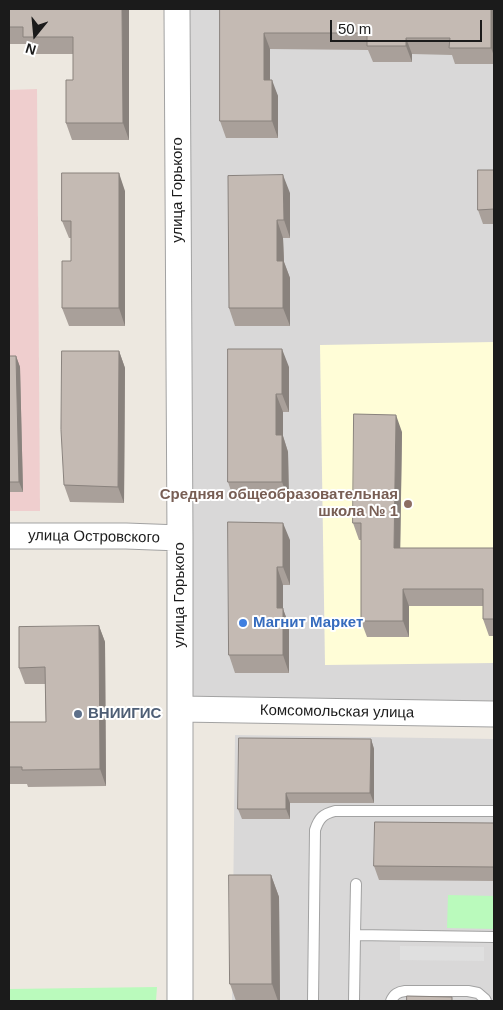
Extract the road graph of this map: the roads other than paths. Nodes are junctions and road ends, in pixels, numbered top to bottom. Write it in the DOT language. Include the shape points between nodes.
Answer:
graph roads {
  1 [pos="177,9"];
  2 [pos="9,536"];
  3 [pos="180,538"];
  4 [pos="180,709"];
  5 [pos="494,714"];
  6 [pos="494,811"];
  7 [pos="356,884"];
  8 [pos="355,935"];
  9 [pos="494,937"];
  10 [pos="180,1001"];
  11 [pos="313,1001"];
  12 [pos="354,1001"];
  13 [pos="391,1001"];
  14 [pos="486,1001"];
  1 -- 3 [label="street, улица Горького"];
  2 -- 3 [label="street, улица Островского"];
  3 -- 4 [label="street, улица Горького"];
  4 -- 5 [label="street, Комсомольская улица"];
  4 -- 10 [label="street, улица Горького"];
  6 -- 11 [label="lane" via="335,811 318,821 315,830"];
  7 -- 8 [label="lane"];
  8 -- 9 [label="lane"];
  8 -- 12 [label="lane"];
  13 -- 14 [label="lane" via="398,992 405,991 468,991 478,993"];
}
